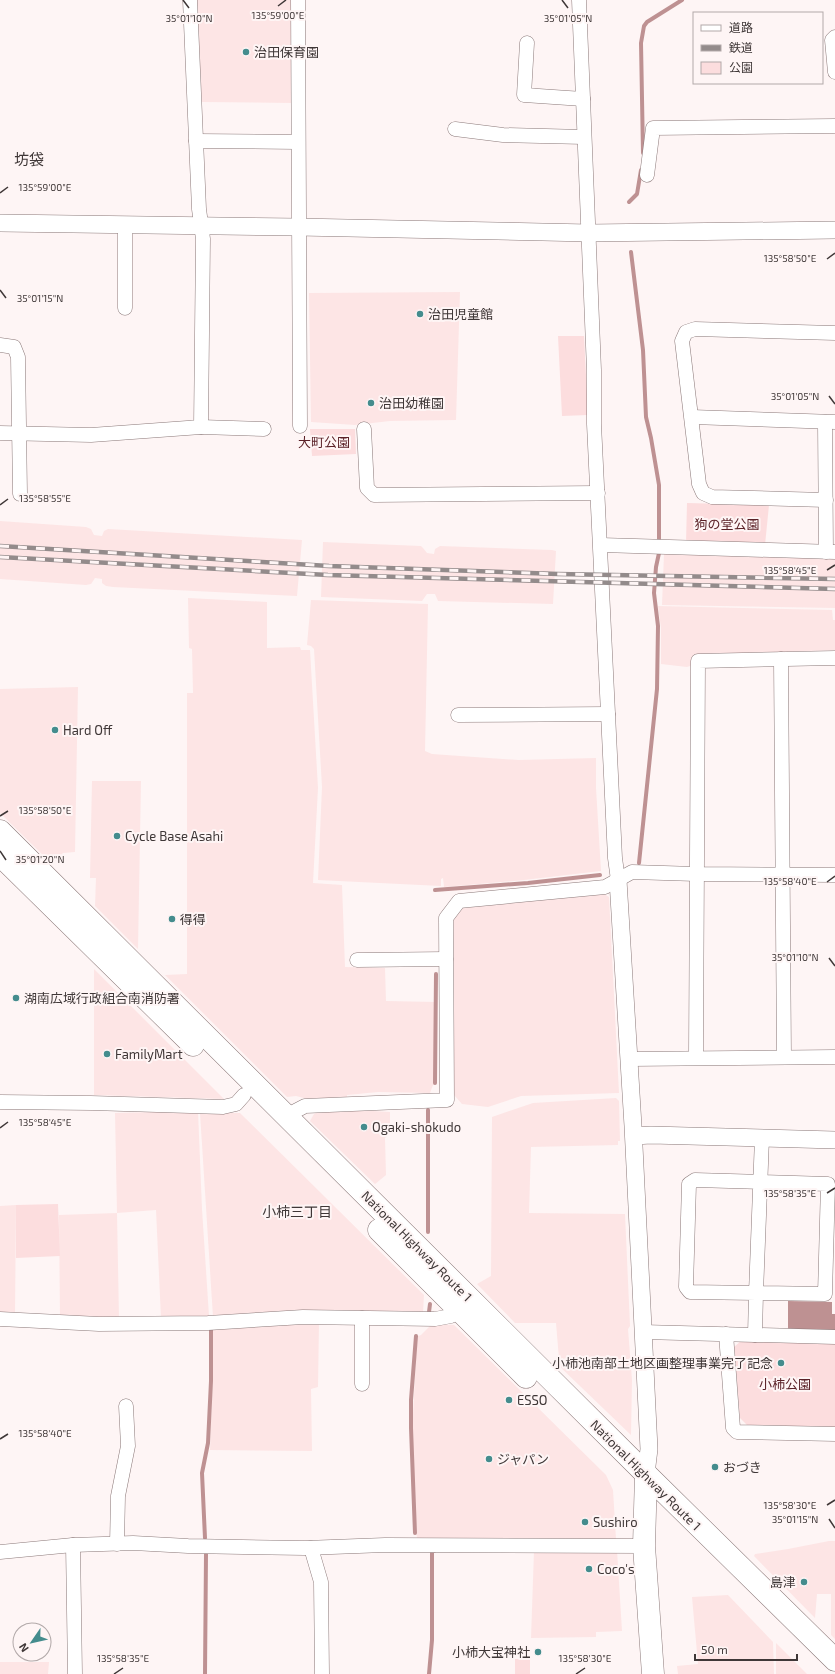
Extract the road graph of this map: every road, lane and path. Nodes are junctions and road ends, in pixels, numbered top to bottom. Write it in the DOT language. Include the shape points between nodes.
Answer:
graph roads {
  1 [pos="190,0"];
  2 [pos="298,0"];
  3 [pos="579,0"];
  4 [pos="835,37"];
  5 [pos="527,43"];
  6 [pos="835,72"];
  7 [pos="583,99"];
  8 [pos="835,126"];
  9 [pos="455,128"];
  10 [pos="584,137"];
  11 [pos="196,141"];
  12 [pos="298,142"];
  13 [pos="647,175"];
  14 [pos="0,223"];
  15 [pos="125,225"];
  16 [pos="201,226"];
  17 [pos="298,227"];
  18 [pos="835,230"];
  19 [pos="589,233"];
  20 [pos="125,308"];
  21 [pos="835,333"];
  22 [pos="0,344"];
  23 [pos="692,417"];
  24 [pos="830,422"];
  25 [pos="201,426"];
  26 [pos="300,426"];
  27 [pos="264,428"];
  28 [pos="364,429"];
  29 [pos="0,433"];
  30 [pos="19,433"];
  31 [pos="598,493"];
  32 [pos="20,494"];
  33 [pos="826,500"];
  34 [pos="601,545"];
  35 [pos="830,552"];
  36 [pos="835,658"];
  37 [pos="781,659"];
  38 [pos="608,714"];
  39 [pos="458,715"];
  40 [pos="0,831"];
  41 [pos="0,855"];
  42 [pos="696,874"];
  43 [pos="783,874"];
  44 [pos="835,875"];
  45 [pos="618,880"];
  46 [pos="357,960"];
  47 [pos="446,960"];
  48 [pos="696,1057"];
  49 [pos="784,1057"];
  50 [pos="835,1057"];
  51 [pos="629,1059"];
  52 [pos="244,1095"];
  53 [pos="0,1102"];
  54 [pos="286,1116"];
  55 [pos="634,1136"];
  56 [pos="762,1138"];
  57 [pos="835,1140"];
  58 [pos="760,1182"];
  59 [pos="756,1293"];
  60 [pos="459,1310"];
  61 [pos="362,1318"];
  62 [pos="0,1319"];
  63 [pos="643,1332"];
  64 [pos="726,1334"];
  65 [pos="756,1335"];
  66 [pos="835,1337"];
  67 [pos="362,1384"];
  68 [pos="126,1406"];
  69 [pos="835,1434"];
  70 [pos="646,1485"];
  71 [pos="117,1544"];
  72 [pos="73,1545"];
  73 [pos="644,1546"];
  74 [pos="311,1548"];
  75 [pos="0,1552"];
  76 [pos="835,1660"];
  77 [pos="75,1674"];
  78 [pos="322,1674"];
  79 [pos="652,1674"];
  80 [pos="829,1674"];
  1 -- 11 [label="street"];
  2 -- 12 [label="street"];
  3 -- 7 [label="street"];
  4 -- 6 [label="street" via="832,40"];
  5 -- 7 [label="street" via="524,95"];
  7 -- 10 [label="street"];
  8 -- 13 [label="street" via="653,128"];
  9 -- 10 [label="street" via="503,135"];
  10 -- 19 [label="street"];
  11 -- 12 [label="street"];
  11 -- 16 [label="street"];
  12 -- 17 [label="street"];
  14 -- 15 [label="street"];
  15 -- 16 [label="street"];
  15 -- 20 [label="street"];
  16 -- 17 [label="street"];
  16 -- 25 [label="street"];
  17 -- 19 [label="street"];
  17 -- 26 [label="street"];
  18 -- 19 [label="street"];
  19 -- 31 [label="street"];
  21 -- 23 [label="street" via="695,329 686,332 682,341"];
  22 -- 30 [label="street" via="14,347 18,357"];
  23 -- 24 [label="street"];
  23 -- 33 [label="street" via="699,484 703,493 712,497"];
  24 -- 33 [label="street"];
  25 -- 27 [label="street"];
  25 -- 30 [label="street" via="91,435"];
  28 -- 31 [label="street" via="367,488 374,495"];
  29 -- 30 [label="street"];
  30 -- 32 [label="street"];
  31 -- 34 [label="street"];
  33 -- 35 [label="street"];
  34 -- 35 [label="street"];
  34 -- 38 [label="street"];
  36 -- 37 [label="street"];
  37 -- 42 [label="street" via="698,661"];
  37 -- 43 [label="street"];
  38 -- 39 [label="street"];
  38 -- 45 [label="street"];
  40 -- 54 [label="main road, National Highway Route 1"];
  41 -- 52 [label="main road, National Highway Route 1"];
  42 -- 43 [label="street"];
  42 -- 45 [label="street" via="632,872"];
  42 -- 48 [label="street"];
  43 -- 44 [label="street"];
  43 -- 49 [label="street"];
  45 -- 47 [label="street" via="605,887 459,901 446,918"];
  45 -- 51 [label="street"];
  46 -- 47 [label="street"];
  47 -- 54 [label="street" via="447,1100 305,1106"];
  48 -- 49 [label="street"];
  48 -- 51 [label="street"];
  49 -- 50 [label="street"];
  51 -- 55 [label="street"];
  52 -- 53 [label="street" via="236,1104 223,1107"];
  52 -- 60 [label="main road, National Highway Route 1"];
  54 -- 70 [label="main road, National Highway Route 1"];
  55 -- 56 [label="street"];
  55 -- 63 [label="street"];
  56 -- 57 [label="street"];
  56 -- 58 [label="street"];
  58 -- 59 [label="street"];
  58 -- 59 [label="street" via="828,1184 825,1294"];
  58 -- 59 [label="street" via="695,1180 689,1184 686,1287 690,1292"];
  59 -- 65 [label="street"];
  60 -- 61 [label="street" via="451,1316 435,1319"];
  60 -- 70 [label="main road, National Highway Route 1"];
  61 -- 62 [label="street" via="303,1317 208,1323 99,1324"];
  61 -- 67 [label="street"];
  63 -- 64 [label="street"];
  63 -- 70 [label="street" via="649,1449"];
  64 -- 65 [label="street"];
  64 -- 69 [label="street" via="733,1428 737,1432"];
  65 -- 66 [label="street"];
  68 -- 71 [label="street" via="128,1446 118,1496"];
  70 -- 73 [label="main road"];
  70 -- 76 [label="main road, National Highway Route 1"];
  70 -- 80 [label="main road, National Highway Route 1"];
  71 -- 72 [label="street"];
  71 -- 74 [label="street"];
  72 -- 75 [label="street"];
  72 -- 77 [label="street"];
  73 -- 74 [label="street"];
  73 -- 79 [label="main road"];
  74 -- 78 [label="street" via="321,1582"];
}
